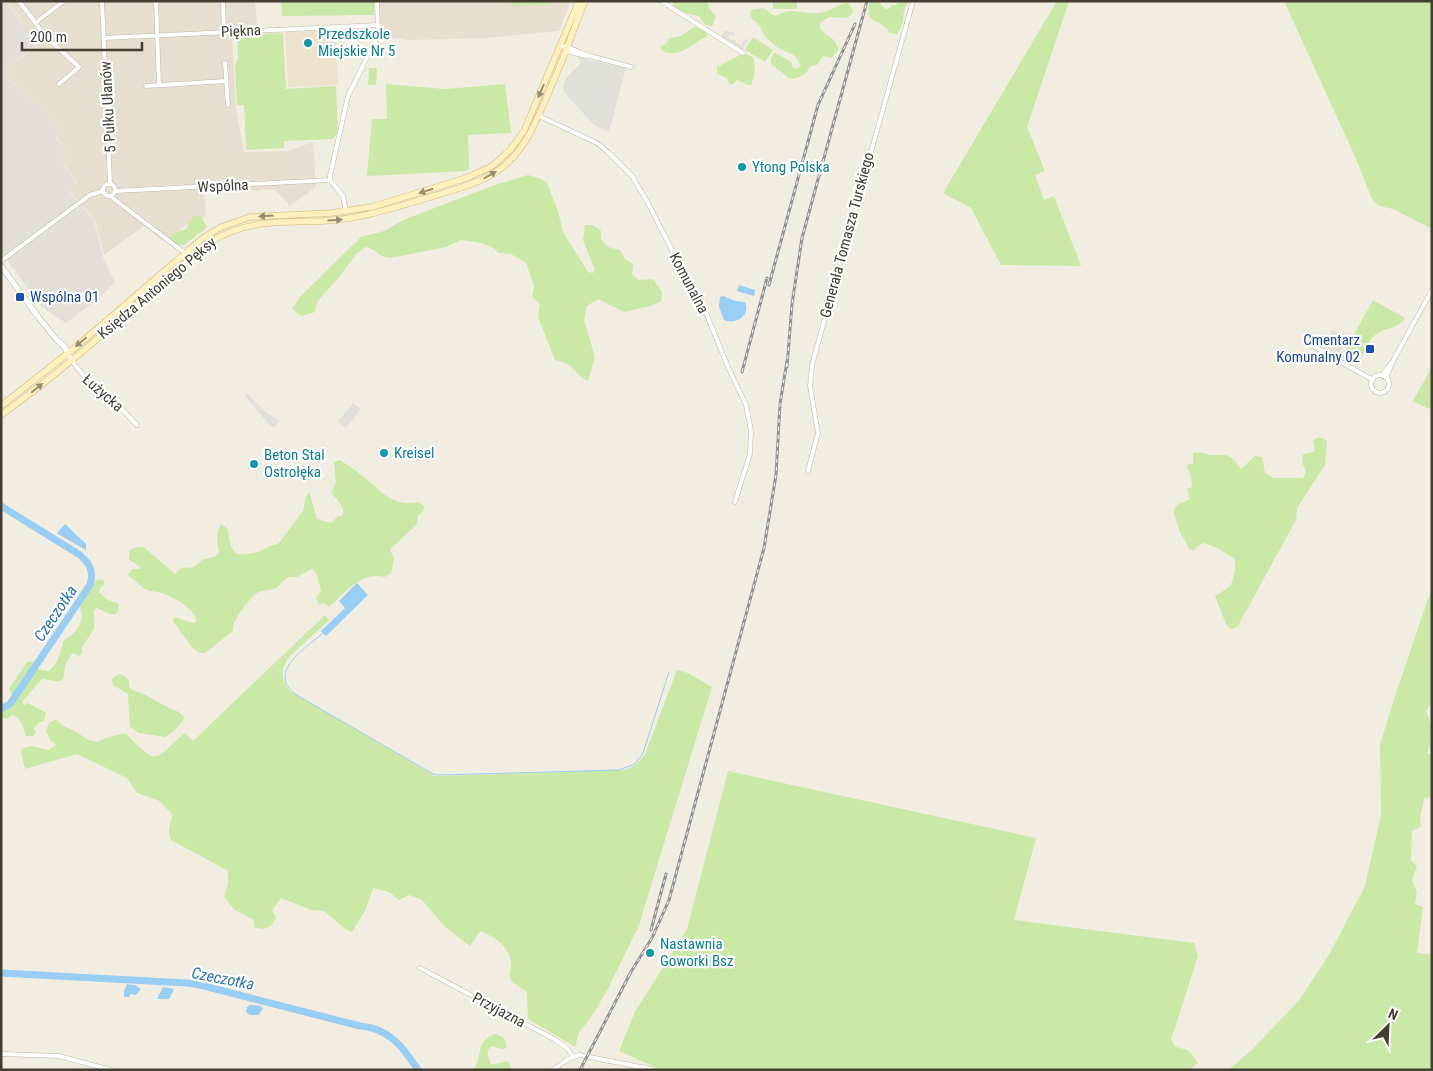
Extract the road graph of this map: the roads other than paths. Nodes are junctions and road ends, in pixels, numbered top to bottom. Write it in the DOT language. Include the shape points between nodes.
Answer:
graph roads {
  1 [pos="19,1"];
  2 [pos="64,1"];
  3 [pos="102,1"];
  4 [pos="156,1"];
  5 [pos="223,1"];
  6 [pos="377,1"];
  7 [pos="579,1"];
  8 [pos="584,1"];
  9 [pos="662,1"];
  10 [pos="913,1"];
  11 [pos="35,23"];
  12 [pos="378,26"];
  13 [pos="224,32"];
  14 [pos="158,35"];
  15 [pos="104,38"];
  16 [pos="560,46"];
  17 [pos="566,49"];
  18 [pos="743,53"];
  19 [pos="225,63"];
  20 [pos="631,67"];
  21 [pos="226,81"];
  22 [pos="59,84"];
  23 [pos="160,85"];
  24 [pos="146,86"];
  25 [pos="228,105"];
  26 [pos="539,116"];
  27 [pos="330,180"];
  28 [pos="110,184"];
  29 [pos="103,191"];
  30 [pos="116,191"];
  31 [pos="110,196"];
  32 [pos="346,212"];
  33 [pos="185,253"];
  34 [pos="1,261"];
  35 [pos="1,266"];
  36 [pos="1432,290"];
  37 [pos="1311,346"];
  38 [pos="67,354"];
  39 [pos="71,360"];
  40 [pos="1384,377"];
  41 [pos="1372,380"];
  42 [pos="1,406"];
  43 [pos="1,414"];
  44 [pos="137,425"];
  45 [pos="808,471"];
  46 [pos="735,502"];
  47 [pos="420,968"];
  48 [pos="1,1054"];
  49 [pos="573,1057"];
  50 [pos="111,1070"];
  51 [pos="553,1070"];
  52 [pos="656,1070"];
  1 -- 11 [label="street"];
  2 -- 11 [label="street"];
  3 -- 15 [label="street, 5 Pułku Ułanów"];
  4 -- 14 [label="street"];
  5 -- 13 [label="street"];
  6 -- 12 [label="street"];
  7 -- 16 [label="main road, Księdza Antoniego Pęksy"];
  8 -- 17 [label="main road, Księdza Antoniego Pęksy"];
  9 -- 18 [label="street"];
  10 -- 45 [label="street, Generała Tomasza Turskiego" via="812,366 810,386 818,433"];
  11 -- 22 [label="street" via="48,40 79,66"];
  12 -- 13 [label="street, Piękna"];
  12 -- 27 [label="street" via="378,35 348,96"];
  13 -- 14 [label="street, Piękna"];
  14 -- 15 [label="street, Piękna"];
  14 -- 23 [label="street"];
  15 -- 28 [label="street, 5 Pułku Ułanów"];
  16 -- 17 [label="street"];
  16 -- 32 [label="main road, Księdza Antoniego Pęksy, one-way" via="524,131 498,162 466,178 380,205"];
  17 -- 20 [label="street" via="577,55"];
  17 -- 26 [label="main road, Księdza Antoniego Pęksy"];
  19 -- 21 [label="street"];
  21 -- 23 [label="street"];
  21 -- 25 [label="street"];
  23 -- 24 [label="street"];
  39 -- 26 [label="main road, Księdza Antoniego Pęksy, one-way" via="219,236 251,224 366,216 471,184 496,172 512,158 528,138"];
  26 -- 46 [label="street, Komunalna" via="597,143 632,176 706,312 746,405 752,431 750,454"];
  27 -- 30 [label="street, Wspólna"];
  27 -- 32 [label="street" via="343,196"];
  28 -- 29 [label="street" via="105,185"];
  28 -- 30 [label="street"];
  29 -- 31 [label="street"];
  29 -- 34 [label="street" via="90,195"];
  30 -- 31 [label="street"];
  31 -- 33 [label="street"];
  32 -- 33 [label="main road, Księdza Antoniego Pęksy, one-way" via="245,218 216,230"];
  33 -- 38 [label="main road, Księdza Antoniego Pęksy, one-way"];
  35 -- 38 [label="street"];
  36 -- 40 [label="street"];
  37 -- 41 [label="street"];
  38 -- 39 [label="street"];
  38 -- 42 [label="main road, Księdza Antoniego Pęksy"];
  43 -- 39 [label="main road, Księdza Antoniego Pęksy, one-way"];
  39 -- 44 [label="street, Łużycka" via="94,389 118,405"];
  40 -- 41 [label="street" via="1376,376"];
  40 -- 41 [label="street" via="1388,388 1380,393 1372,389"];
  47 -- 49 [label="street, Przyjazna" via="554,1039"];
  48 -- 50 [label="street" via="58,1056"];
  49 -- 51 [label="street"];
  49 -- 52 [label="street" via="583,1056"];
}
